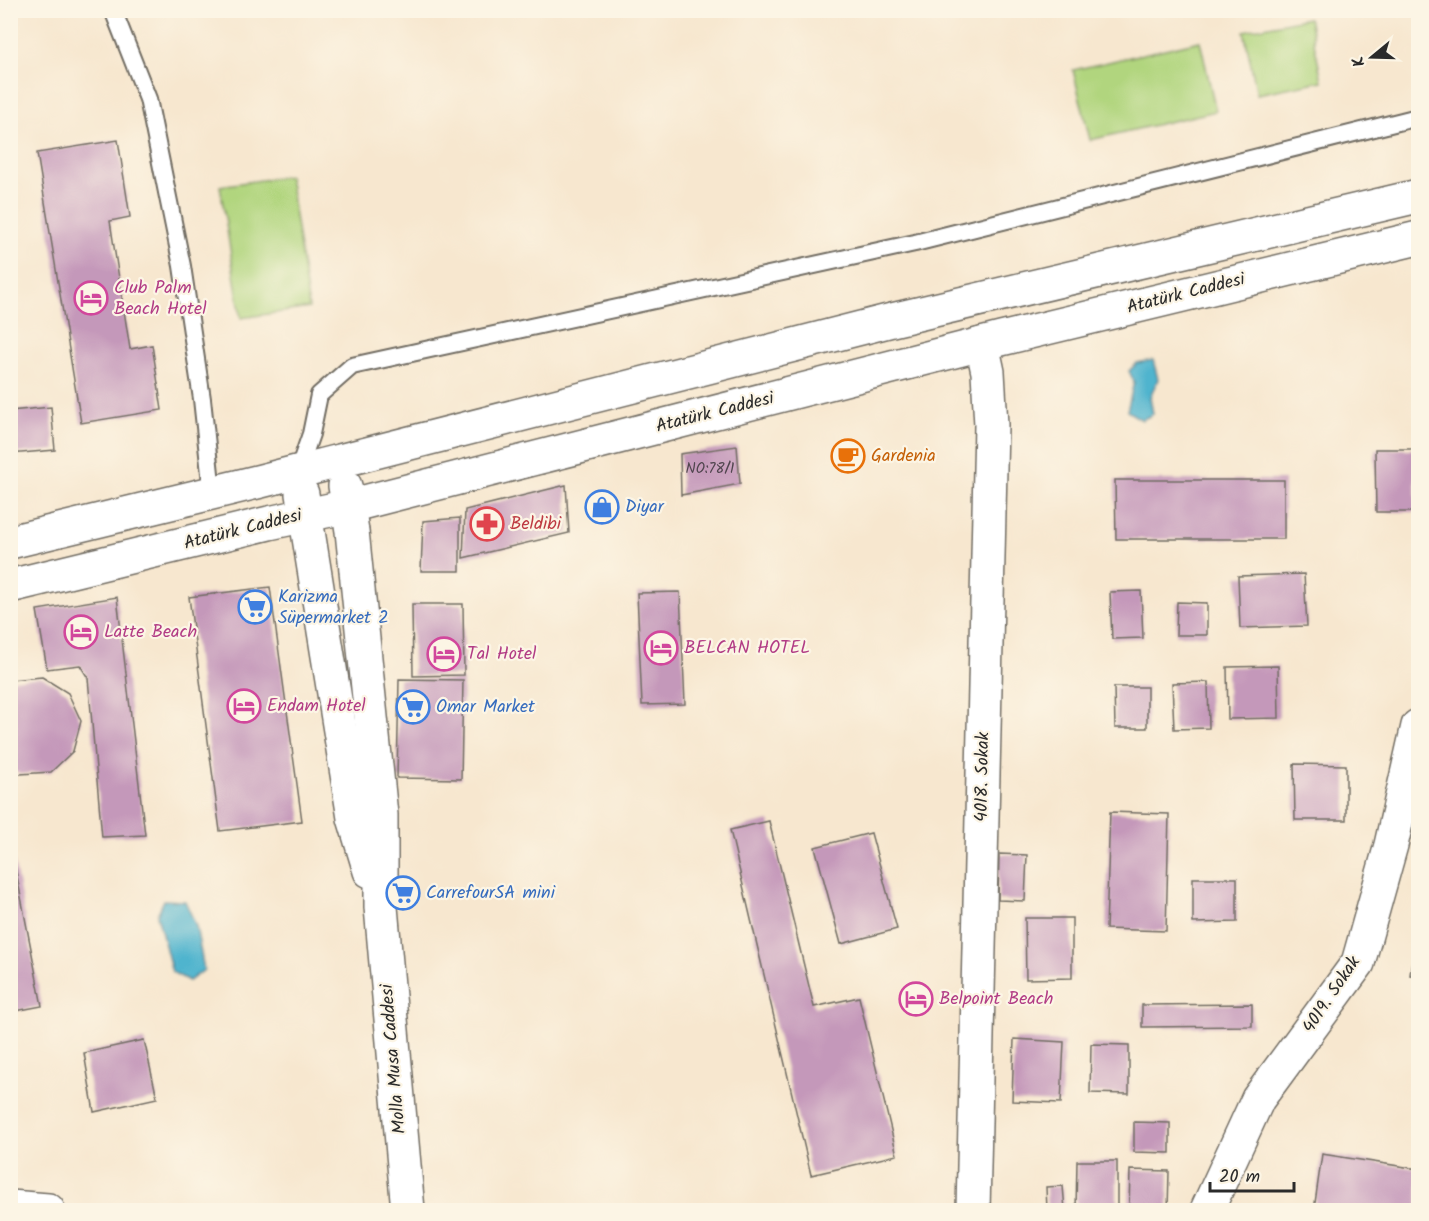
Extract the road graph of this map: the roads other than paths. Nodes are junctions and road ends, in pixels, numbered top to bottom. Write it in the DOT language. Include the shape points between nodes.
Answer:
graph roads {
  1 [pos="113,10"];
  2 [pos="1419,117"];
  3 [pos="1419,196"];
  4 [pos="1419,238"];
  5 [pos="982,344"];
  6 [pos="311,434"];
  7 [pos="341,460"];
  8 [pos="298,471"];
  9 [pos="212,492"];
  10 [pos="349,506"];
  11 [pos="306,514"];
  12 [pos="10,542"];
  13 [pos="10,586"];
  14 [pos="1419,726"];
  15 [pos="381,907"];
  16 [pos="10,1207"];
  17 [pos="48,1210"];
  18 [pos="408,1210"];
  19 [pos="973,1210"];
  20 [pos="1207,1210"];
  1 -- 9 [label="lane" via="148,99 182,266"];
  2 -- 6 [label="lane" via="915,243 352,366 319,395"];
  3 -- 7 [label="street" via="892,320"];
  4 -- 5 [label="street, Atatürk Caddesi"];
  5 -- 10 [label="street, Atatürk Caddesi"];
  5 -- 19 [label="street, 4018. Sokak" via="991,424"];
  6 -- 7 [label="lane"];
  6 -- 8 [label="lane"];
  7 -- 8 [label="street"];
  7 -- 10 [label="street"];
  8 -- 9 [label="street"];
  8 -- 11 [label="street"];
  9 -- 12 [label="street"];
  10 -- 11 [label="street, Atatürk Caddesi"];
  10 -- 15 [label="street" via="381,815"];
  11 -- 13 [label="street, Atatürk Caddesi"];
  11 -- 15 [label="street" via="354,818"];
  14 -- 20 [label="street, 4019. Sokak" via="1358,963 1258,1100"];
  15 -- 18 [label="street, Molla Musa Caddesi"];
  16 -- 17 [label="street"];
}
